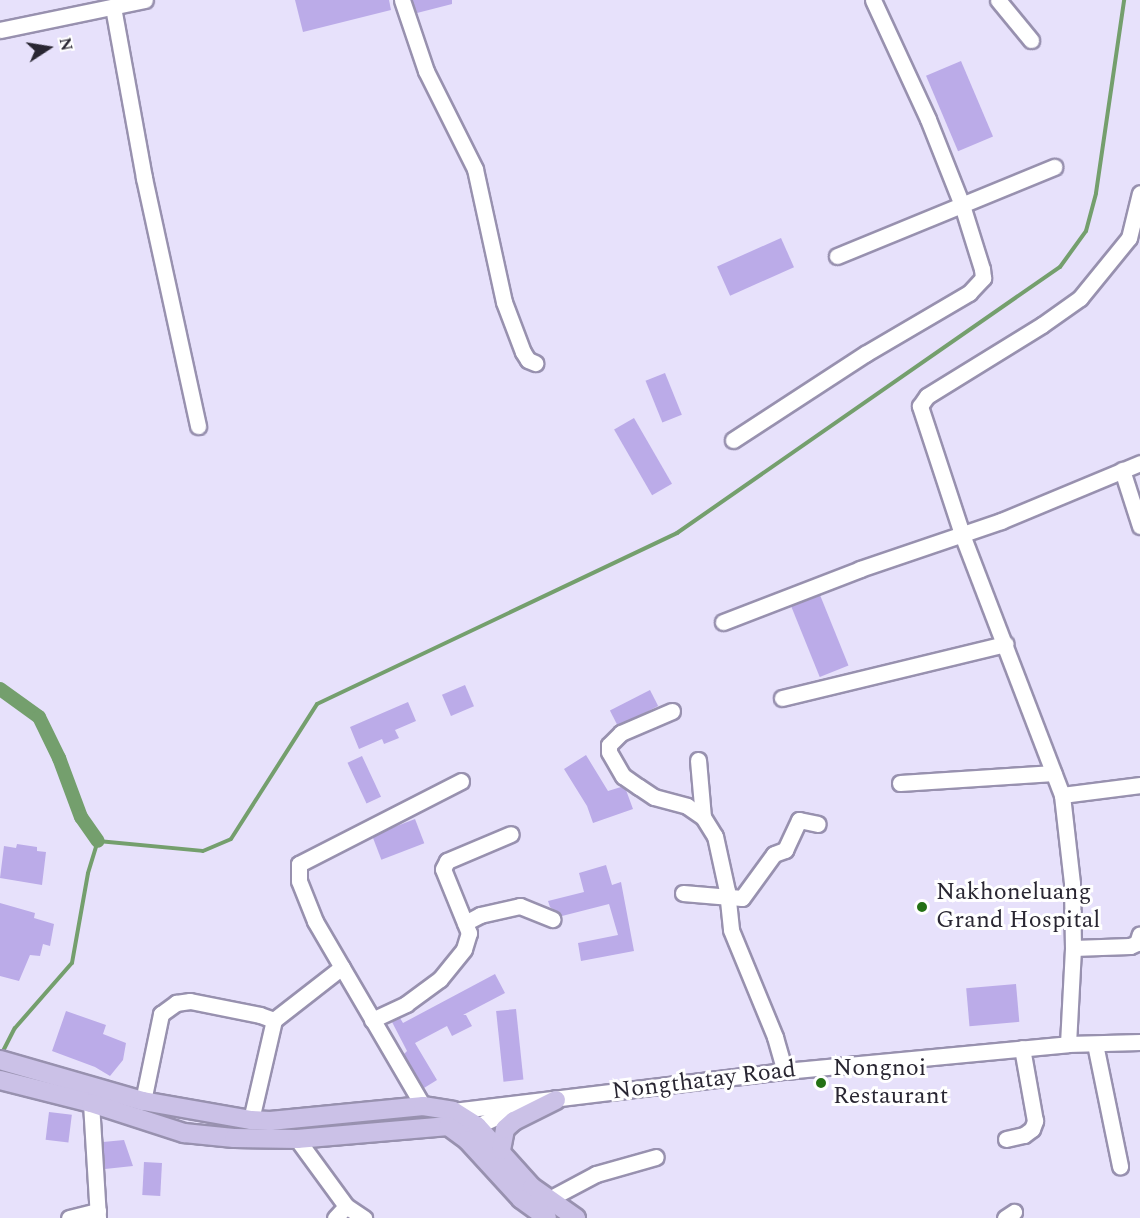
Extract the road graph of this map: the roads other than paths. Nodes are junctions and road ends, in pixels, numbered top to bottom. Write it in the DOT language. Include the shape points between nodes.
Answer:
graph roads {
  1 [pos="145,0"];
  2 [pos="402,0"];
  3 [pos="873,0"];
  4 [pos="998,0"];
  5 [pos="84,6"];
  6 [pos="113,7"];
  7 [pos="0,30"];
  8 [pos="1031,39"];
  9 [pos="1054,166"];
  10 [pos="1140,193"];
  11 [pos="962,205"];
  12 [pos="1135,238"];
  13 [pos="837,256"];
  14 [pos="535,363"];
  15 [pos="198,426"];
  16 [pos="733,440"];
  17 [pos="1140,463"];
  18 [pos="1122,470"];
  19 [pos="1140,526"];
  20 [pos="962,534"];
  21 [pos="723,622"];
  22 [pos="1006,644"];
  23 [pos="783,698"];
  24 [pos="672,711"];
  25 [pos="698,760"];
  26 [pos="1054,773"];
  27 [pos="461,781"];
  28 [pos="900,783"];
  29 [pos="1140,785"];
  30 [pos="1062,795"];
  31 [pos="703,817"];
  32 [pos="818,824"];
  33 [pos="511,834"];
  34 [pos="683,893"];
  35 [pos="728,897"];
  36 [pos="553,919"];
  37 [pos="465,923"];
  38 [pos="1140,934"];
  39 [pos="1073,948"];
  40 [pos="342,967"];
  41 [pos="274,1020"];
  42 [pos="372,1020"];
  43 [pos="1140,1042"];
  44 [pos="1068,1044"];
  45 [pos="1095,1044"];
  46 [pos="1022,1048"];
  47 [pos="8,1062"];
  48 [pos="785,1071"];
  49 [pos="66,1078"];
  50 [pos="5,1081"];
  51 [pos="61,1095"];
  52 [pos="556,1100"];
  53 [pos="143,1101"];
  54 [pos="91,1103"];
  55 [pos="423,1106"];
  56 [pos="451,1118"];
  57 [pos="251,1120"];
  58 [pos="472,1133"];
  59 [pos="297,1139"];
  60 [pos="1006,1139"];
  61 [pos="501,1150"];
  62 [pos="656,1157"];
  63 [pos="1120,1166"];
  64 [pos="549,1199"];
  65 [pos="346,1206"];
  66 [pos="98,1214"];
  67 [pos="69,1218"];
  68 [pos="335,1218"];
  69 [pos="364,1218"];
  70 [pos="548,1218"];
  71 [pos="576,1218"];
  1 -- 6 [label="street"];
  2 -- 14 [label="street" via="426,71 475,169 504,302 523,352"];
  3 -- 11 [label="street" via="928,119"];
  4 -- 8 [label="street"];
  5 -- 6 [label="street"];
  5 -- 7 [label="street"];
  6 -- 15 [label="street" via="144,178"];
  9 -- 11 [label="street"];
  10 -- 12 [label="street"];
  11 -- 13 [label="street"];
  11 -- 16 [label="street" via="982,269 978,286"];
  12 -- 20 [label="street" via="1080,298 927,396 920,405"];
  17 -- 18 [label="street"];
  18 -- 19 [label="street"];
  18 -- 20 [label="street"];
  20 -- 21 [label="street"];
  20 -- 22 [label="street"];
  22 -- 23 [label="street"];
  22 -- 26 [label="street"];
  24 -- 31 [label="street" via="621,733 609,745 609,752 623,776 654,797 687,806"];
  25 -- 31 [label="street"];
  26 -- 28 [label="street"];
  26 -- 30 [label="street"];
  27 -- 40 [label="street" via="299,864 299,881 315,921"];
  29 -- 30 [label="street"];
  30 -- 39 [label="street" via="1072,884"];
  31 -- 35 [label="street" via="715,836"];
  32 -- 35 [label="street" via="799,820 785,850 774,854 743,897"];
  33 -- 37 [label="street" via="447,861 443,869"];
  34 -- 35 [label="street"];
  35 -- 48 [label="street" via="731,930"];
  36 -- 37 [label="street" via="520,906 480,915"];
  37 -- 42 [label="street" via="469,933 464,949 440,979 406,1004"];
  38 -- 39 [label="street" via="1137,943 1130,946"];
  39 -- 44 [label="street"];
  40 -- 41 [label="street"];
  40 -- 42 [label="street"];
  41 -- 53 [label="street" via="190,1001 166,1008 161,1014"];
  41 -- 57 [label="street"];
  42 -- 55 [label="street"];
  43 -- 45 [label="street, Nongthatay Road"];
  44 -- 45 [label="street, Nongthatay Road"];
  44 -- 46 [label="street, Nongthatay Road"];
  45 -- 63 [label="street"];
  46 -- 48 [label="street, Nongthatay Road"];
  46 -- 60 [label="street" via="1035,1121 1024,1135"];
  47 -- 49 [label="main road"];
  48 -- 52 [label="street, Nongthatay Road"];
  49 -- 51 [label="main road"];
  49 -- 53 [label="main road"];
  50 -- 51 [label="main road"];
  51 -- 54 [label="main road"];
  52 -- 56 [label="street"];
  52 -- 58 [label="street" via="500,1114"];
  52 -- 61 [label="main road" via="505,1129"];
  53 -- 57 [label="main road"];
  54 -- 59 [label="main road" via="184,1133"];
  54 -- 66 [label="street"];
  55 -- 56 [label="main road"];
  55 -- 57 [label="main road"];
  56 -- 58 [label="main road"];
  56 -- 59 [label="main road"];
  58 -- 61 [label="main road"];
  58 -- 70 [label="main road" via="521,1199"];
  59 -- 65 [label="street"];
  61 -- 64 [label="main road" via="532,1187"];
  62 -- 64 [label="street" via="596,1174"];
  64 -- 71 [label="main road"];
  65 -- 68 [label="street"];
  65 -- 69 [label="street"];
  66 -- 67 [label="street"];
}
